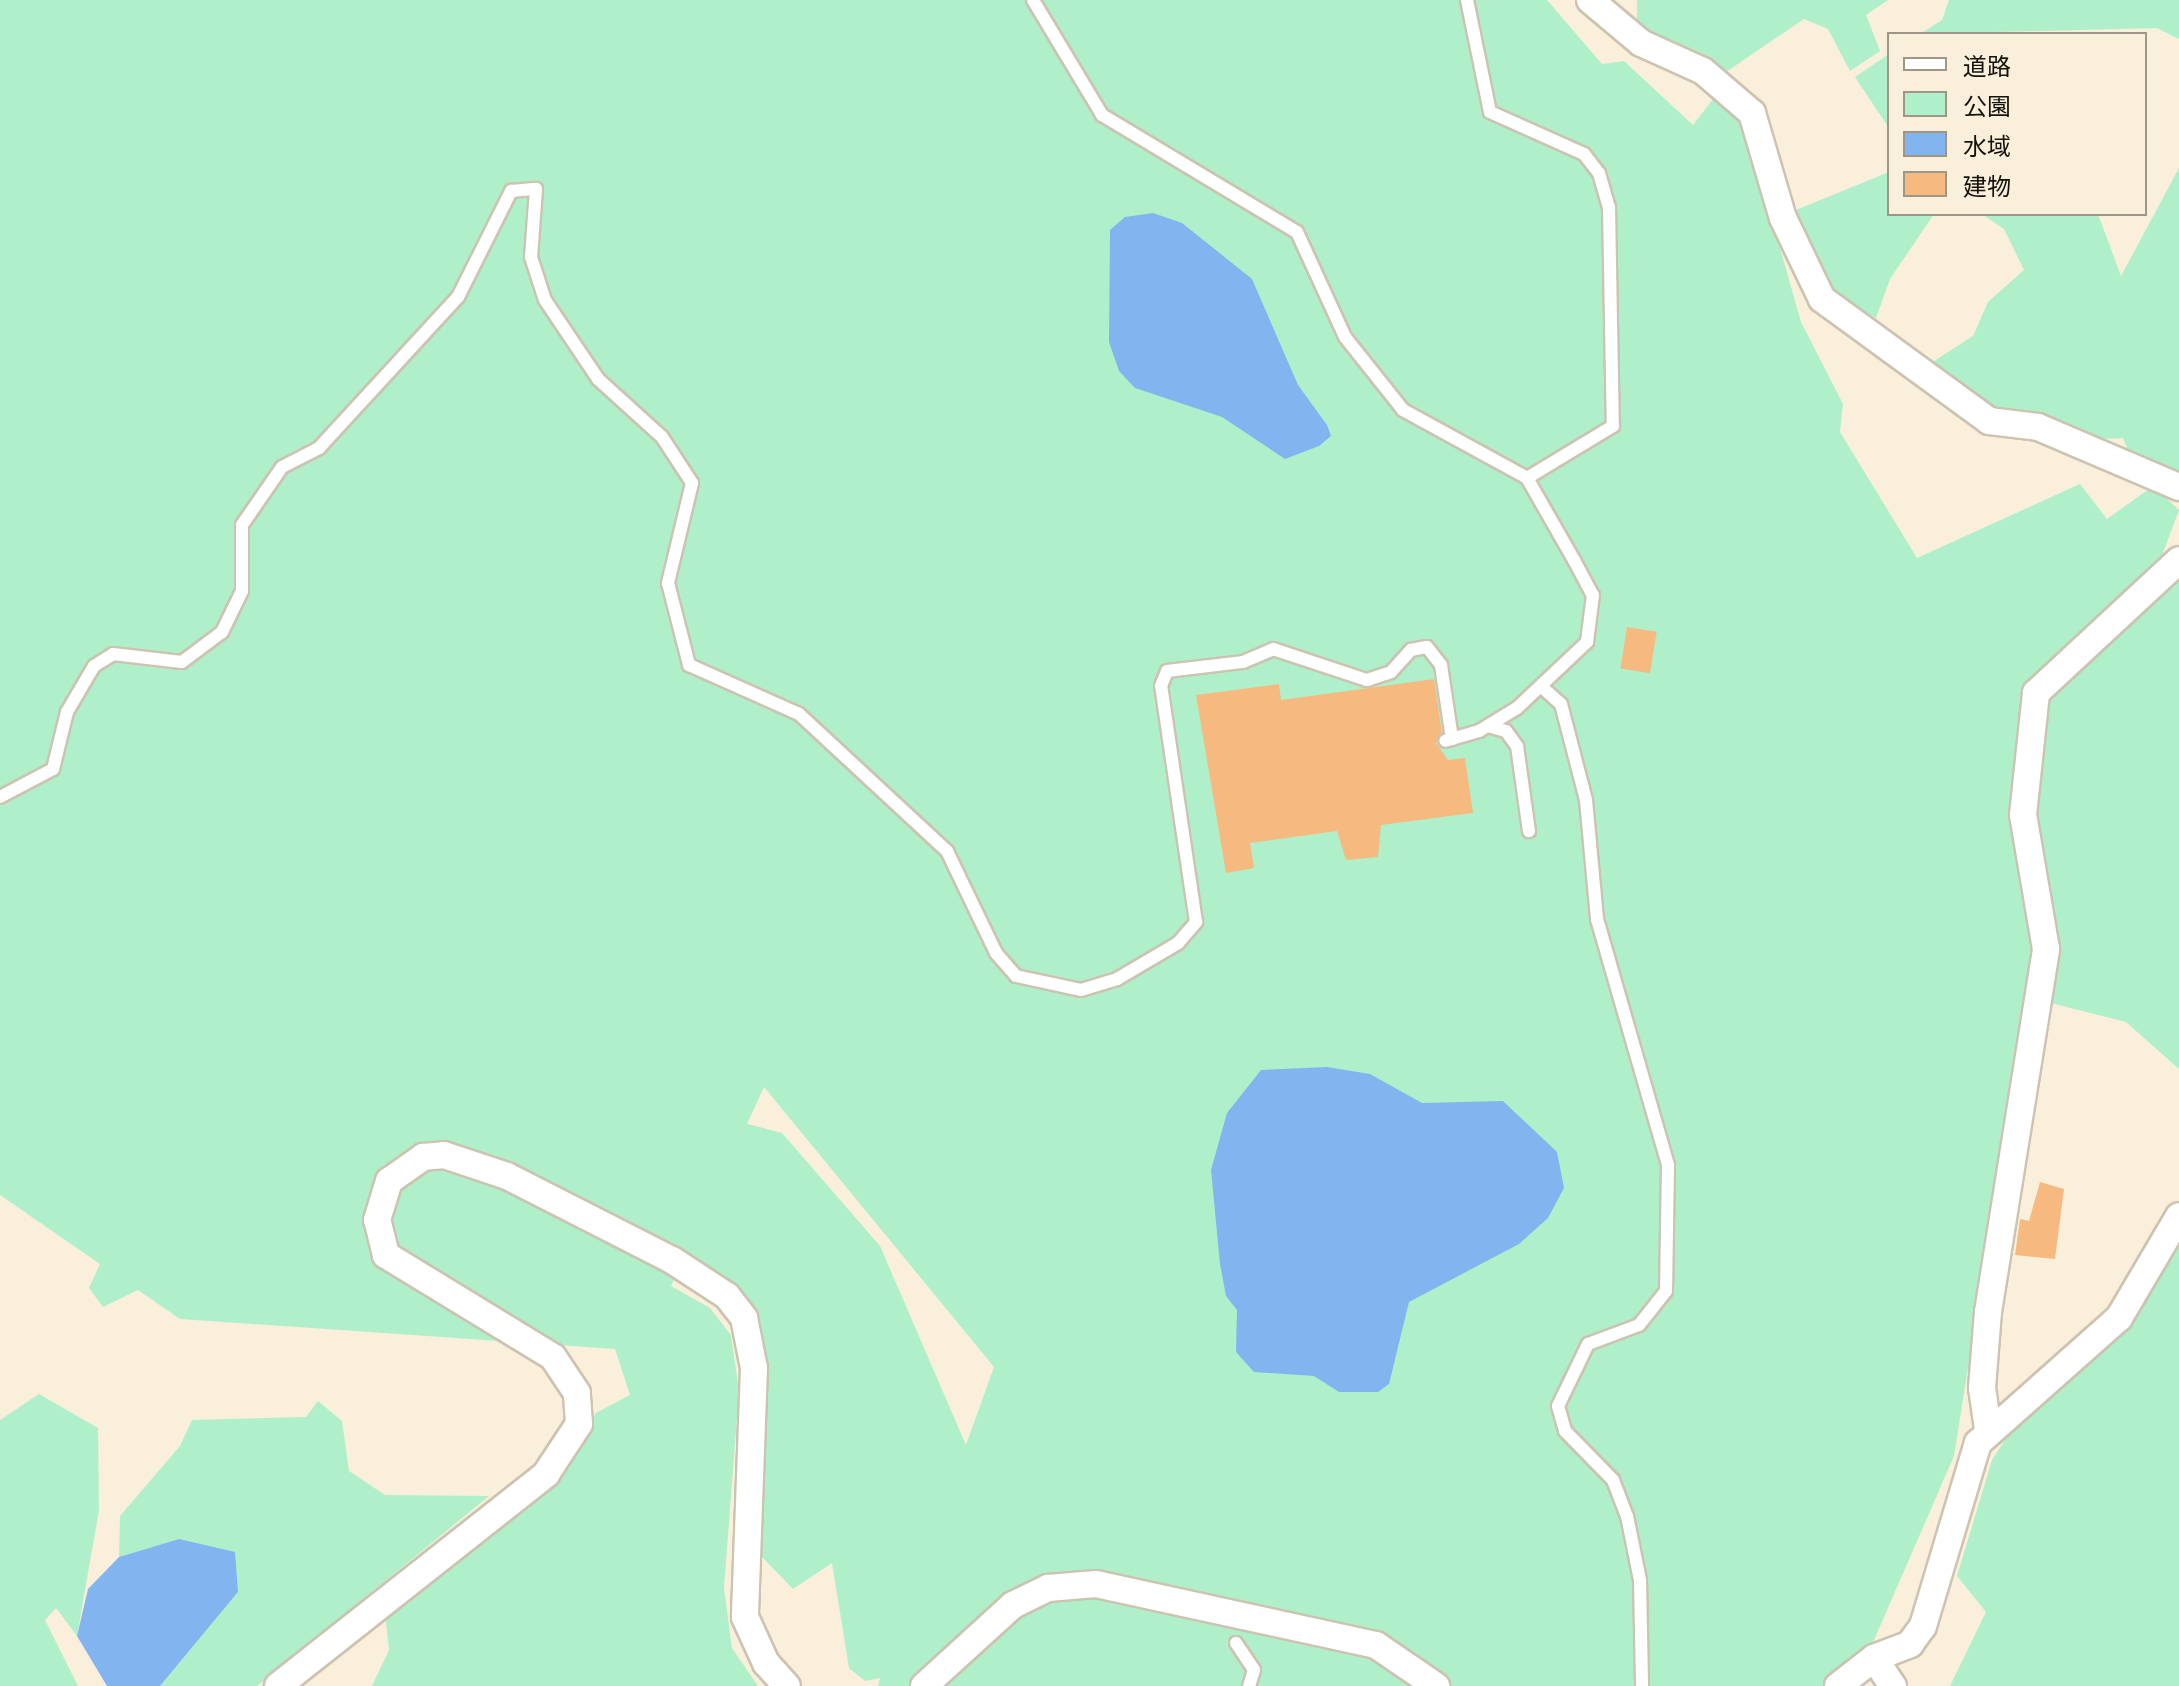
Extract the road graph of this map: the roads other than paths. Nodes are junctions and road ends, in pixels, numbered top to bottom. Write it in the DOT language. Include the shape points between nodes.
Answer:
graph roads {
  1 [pos="1033,0"];
  2 [pos="1467,0"];
  3 [pos="1590,0"];
  4 [pos="1527,478"];
  5 [pos="2179,487"];
  6 [pos="2179,560"];
  7 [pos="1543,688"];
  8 [pos="1488,726"];
  9 [pos="0,797"];
  10 [pos="1529,831"];
  11 [pos="2179,1216"];
  12 [pos="1988,1429"];
  13 [pos="1236,1643"];
  14 [pos="1874,1658"];
  15 [pos="278,1686"];
  16 [pos="787,1686"];
  17 [pos="924,1686"];
  18 [pos="1249,1686"];
  19 [pos="1436,1686"];
  20 [pos="1642,1686"];
  21 [pos="1838,1686"];
  22 [pos="1893,1686"];
  1 -- 4 [label="lane" via="1102,115 1297,232 1345,337 1403,410"];
  2 -- 4 [label="lane" via="1490,112 1584,154 1599,173 1609,207 1613,426"];
  3 -- 5 [label="street" via="1641,43 1703,71 1752,113 1783,218 1822,299 1989,421 2038,427"];
  4 -- 7 [label="lane" via="1593,595 1587,642"];
  6 -- 12 [label="street" via="2036,693 2023,815 2046,949 1988,1312 1982,1388"];
  7 -- 8 [label="lane"];
  7 -- 20 [label="lane" via="1561,704 1586,800 1597,919 1668,1165 1666,1291 1639,1325 1588,1344 1558,1406 1565,1431 1613,1480 1627,1516 1640,1580"];
  8 -- 9 [label="lane" via="1448,740 1441,665 1427,647 1411,650 1391,672 1367,680 1273,649 1243,662 1167,671 1161,686 1196,922 1178,943 1117,979 1081,990 1016,976 996,953 947,851 799,714 689,665 668,583 692,483 662,437 598,379 545,300 531,257 536,189 511,191 458,297 319,448 282,467 242,525 242,591 222,632 182,662 113,654 94,666 67,712 53,769"];
  8 -- 10 [label="lane" via="1506,731 1517,746"];
  11 -- 12 [label="street" via="2119,1318"];
  12 -- 14 [label="street" via="1966,1462 1923,1626 1910,1644"];
  13 -- 18 [label="lane" via="1254,1670"];
  14 -- 21 [label="street"];
  14 -- 22 [label="street"];
  15 -- 16 [label="street" via="546,1474 579,1424 574,1384 553,1357 386,1255 377,1220 389,1181 423,1157 444,1155 507,1176 672,1260 727,1296 744,1318 754,1368 745,1617 766,1663"];
  17 -- 19 [label="street" via="1013,1605 1048,1588 1096,1584 1376,1645"];
}
